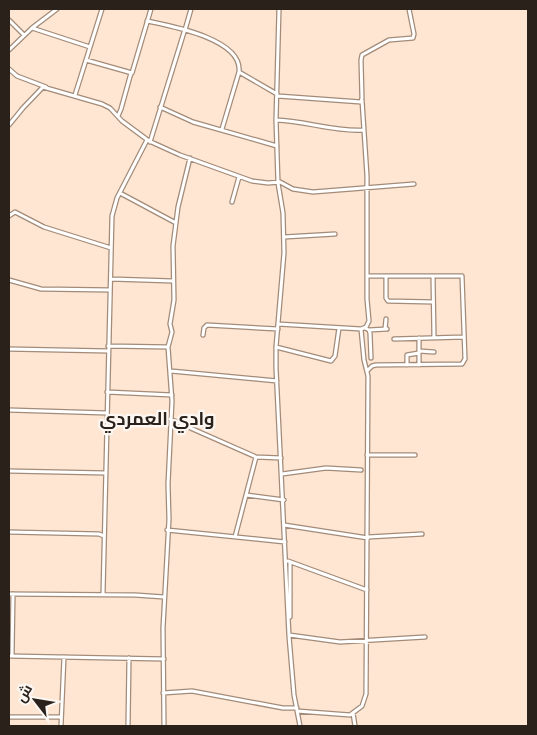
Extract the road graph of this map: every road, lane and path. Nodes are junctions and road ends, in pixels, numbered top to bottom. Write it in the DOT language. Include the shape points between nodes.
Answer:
graph roads {
  1 [pos="56,9"];
  2 [pos="102,9"];
  3 [pos="151,9"];
  4 [pos="191,9"];
  5 [pos="279,9"];
  6 [pos="409,9"];
  7 [pos="9,20"];
  8 [pos="147,21"];
  9 [pos="32,28"];
  10 [pos="185,29"];
  11 [pos="24,35"];
  12 [pos="90,47"];
  13 [pos="9,50"];
  14 [pos="86,60"];
  15 [pos="9,69"];
  16 [pos="239,72"];
  17 [pos="132,73"];
  18 [pos="39,86"];
  19 [pos="75,95"];
  20 [pos="277,95"];
  21 [pos="362,100"];
  22 [pos="160,108"];
  23 [pos="118,116"];
  24 [pos="276,120"];
  25 [pos="9,124"];
  26 [pos="222,129"];
  27 [pos="364,130"];
  28 [pos="149,141"];
  29 [pos="277,146"];
  30 [pos="190,158"];
  31 [pos="239,177"];
  32 [pos="278,182"];
  33 [pos="414,184"];
  34 [pos="367,187"];
  35 [pos="120,193"];
  36 [pos="232,202"];
  37 [pos="9,216"];
  38 [pos="176,223"];
  39 [pos="335,234"];
  40 [pos="284,237"];
  41 [pos="111,248"];
  42 [pos="367,276"];
  43 [pos="386,276"];
  44 [pos="433,276"];
  45 [pos="111,279"];
  46 [pos="9,280"];
  47 [pos="174,281"];
  48 [pos="110,290"];
  49 [pos="434,302"];
  50 [pos="386,319"];
  51 [pos="278,324"];
  52 [pos="339,328"];
  53 [pos="278,329"];
  54 [pos="365,329"];
  55 [pos="203,335"];
  56 [pos="464,337"];
  57 [pos="419,338"];
  58 [pos="434,338"];
  59 [pos="394,339"];
  60 [pos="364,345"];
  61 [pos="108,346"];
  62 [pos="371,346"];
  63 [pos="168,347"];
  64 [pos="276,347"];
  65 [pos="9,349"];
  66 [pos="108,352"];
  67 [pos="419,352"];
  68 [pos="434,352"];
  69 [pos="371,358"];
  70 [pos="407,365"];
  71 [pos="419,365"];
  72 [pos="170,371"];
  73 [pos="368,371"];
  74 [pos="277,381"];
  75 [pos="107,392"];
  76 [pos="172,394"];
  77 [pos="9,410"];
  78 [pos="107,413"];
  79 [pos="170,419"];
  80 [pos="415,455"];
  81 [pos="367,456"];
  82 [pos="256,457"];
  83 [pos="281,458"];
  84 [pos="361,470"];
  85 [pos="9,471"];
  86 [pos="105,473"];
  87 [pos="282,474"];
  88 [pos="246,495"];
  89 [pos="284,500"];
  90 [pos="284,525"];
  91 [pos="167,530"];
  92 [pos="9,532"];
  93 [pos="422,534"];
  94 [pos="104,536"];
  95 [pos="235,537"];
  96 [pos="368,537"];
  97 [pos="285,542"];
  98 [pos="288,561"];
  99 [pos="367,590"];
  100 [pos="11,594"];
  101 [pos="103,594"];
  102 [pos="164,597"];
  103 [pos="289,636"];
  104 [pos="425,637"];
  105 [pos="368,641"];
  106 [pos="10,656"];
  107 [pos="64,658"];
  108 [pos="129,658"];
  109 [pos="164,659"];
  110 [pos="163,693"];
  111 [pos="297,709"];
  112 [pos="353,713"];
  113 [pos="9,717"];
  114 [pos="60,717"];
  115 [pos="61,726"];
  116 [pos="128,726"];
  117 [pos="164,726"];
  118 [pos="300,726"];
  119 [pos="355,726"];
  1 -- 9 [label="street"];
  2 -- 12 [label="street"];
  3 -- 8 [label="street"];
  4 -- 10 [label="street"];
  5 -- 20 [label="street"];
  6 -- 21 [label="street" via="413,38 389,40 361,57"];
  7 -- 11 [label="street"];
  8 -- 10 [label="street"];
  8 -- 17 [label="street"];
  9 -- 11 [label="street"];
  9 -- 12 [label="street"];
  10 -- 16 [label="street" via="233,53 239,62"];
  10 -- 22 [label="street"];
  11 -- 13 [label="street"];
  12 -- 14 [label="street"];
  14 -- 17 [label="street"];
  14 -- 19 [label="street"];
  15 -- 18 [label="street"];
  16 -- 20 [label="street"];
  16 -- 26 [label="street"];
  17 -- 23 [label="street"];
  18 -- 19 [label="street"];
  18 -- 25 [label="street"];
  19 -- 23 [label="street" via="102,104"];
  20 -- 21 [label="street" via="359,103"];
  20 -- 24 [label="street"];
  21 -- 27 [label="street"];
  22 -- 26 [label="street" via="192,122"];
  22 -- 28 [label="street"];
  23 -- 28 [label="street"];
  24 -- 27 [label="street"];
  24 -- 29 [label="street"];
  26 -- 29 [label="street"];
  27 -- 34 [label="street"];
  28 -- 30 [label="street"];
  28 -- 35 [label="street"];
  29 -- 32 [label="street"];
  30 -- 31 [label="street"];
  30 -- 38 [label="street"];
  31 -- 32 [label="street"];
  31 -- 36 [label="street"];
  32 -- 34 [label="street" via="293,189 313,192"];
  32 -- 40 [label="street"];
  33 -- 34 [label="street"];
  34 -- 42 [label="street"];
  35 -- 38 [label="street"];
  35 -- 41 [label="street" via="113,210"];
  37 -- 41 [label="street" via="15,212 44,227"];
  38 -- 47 [label="street" via="172,258"];
  39 -- 40 [label="street"];
  40 -- 51 [label="street"];
  41 -- 45 [label="street"];
  42 -- 43 [label="street"];
  42 -- 54 [label="street" via="369,321"];
  43 -- 44 [label="street"];
  43 -- 49 [label="street" via="387,301"];
  44 -- 49 [label="street"];
  44 -- 56 [label="street" via="463,277"];
  45 -- 47 [label="street"];
  45 -- 48 [label="street"];
  46 -- 48 [label="street" via="41,289"];
  47 -- 63 [label="street" via="172,332"];
  48 -- 61 [label="street"];
  49 -- 58 [label="street"];
  50 -- 54 [label="street" via="386,329"];
  51 -- 52 [label="street"];
  51 -- 53 [label="street"];
  52 -- 54 [label="street"];
  52 -- 64 [label="street" via="335,356 331,361"];
  53 -- 55 [label="street" via="209,325 205,326"];
  53 -- 64 [label="street"];
  54 -- 60 [label="street"];
  54 -- 62 [label="street" via="370,333"];
  56 -- 58 [label="street"];
  56 -- 71 [label="street" via="463,363"];
  57 -- 58 [label="street"];
  57 -- 59 [label="street"];
  57 -- 67 [label="street"];
  60 -- 62 [label="street"];
  60 -- 73 [label="street"];
  61 -- 63 [label="street"];
  61 -- 66 [label="street"];
  62 -- 69 [label="street"];
  63 -- 72 [label="street"];
  64 -- 74 [label="street"];
  65 -- 66 [label="street"];
  66 -- 75 [label="street"];
  67 -- 68 [label="street"];
  67 -- 70 [label="street" via="407,355"];
  67 -- 71 [label="street"];
  70 -- 71 [label="street"];
  70 -- 73 [label="street" via="376,365"];
  72 -- 74 [label="street"];
  72 -- 76 [label="street"];
  73 -- 81 [label="street"];
  74 -- 83 [label="street"];
  75 -- 76 [label="street"];
  75 -- 78 [label="street"];
  76 -- 79 [label="street"];
  77 -- 78 [label="street"];
  78 -- 86 [label="street"];
  79 -- 82 [label="street"];
  79 -- 91 [label="street"];
  80 -- 81 [label="street"];
  81 -- 96 [label="street"];
  82 -- 83 [label="street"];
  82 -- 88 [label="street"];
  83 -- 87 [label="street"];
  84 -- 87 [label="street"];
  85 -- 86 [label="street"];
  86 -- 94 [label="street"];
  87 -- 89 [label="street"];
  88 -- 89 [label="street"];
  88 -- 95 [label="street"];
  89 -- 90 [label="street"];
  90 -- 96 [label="street"];
  90 -- 97 [label="street"];
  91 -- 95 [label="street"];
  91 -- 102 [label="street"];
  92 -- 94 [label="street"];
  93 -- 96 [label="street"];
  94 -- 101 [label="street"];
  95 -- 97 [label="street"];
  96 -- 99 [label="street"];
  97 -- 98 [label="street"];
  98 -- 99 [label="street"];
  98 -- 103 [label="street"];
  99 -- 105 [label="street"];
  100 -- 101 [label="street"];
  100 -- 106 [label="street"];
  101 -- 102 [label="street"];
  102 -- 109 [label="street"];
  103 -- 105 [label="street" via="336,642"];
  103 -- 111 [label="street"];
  104 -- 105 [label="street"];
  105 -- 112 [label="street" via="366,694 362,706"];
  106 -- 107 [label="street"];
  107 -- 108 [label="street"];
  107 -- 114 [label="street"];
  108 -- 109 [label="street"];
  108 -- 116 [label="street"];
  109 -- 110 [label="street"];
  110 -- 111 [label="street" via="192,691"];
  110 -- 117 [label="street"];
  111 -- 112 [label="street" via="341,715"];
  111 -- 118 [label="street"];
  112 -- 119 [label="street"];
  113 -- 114 [label="street"];
  114 -- 115 [label="street"];
}
